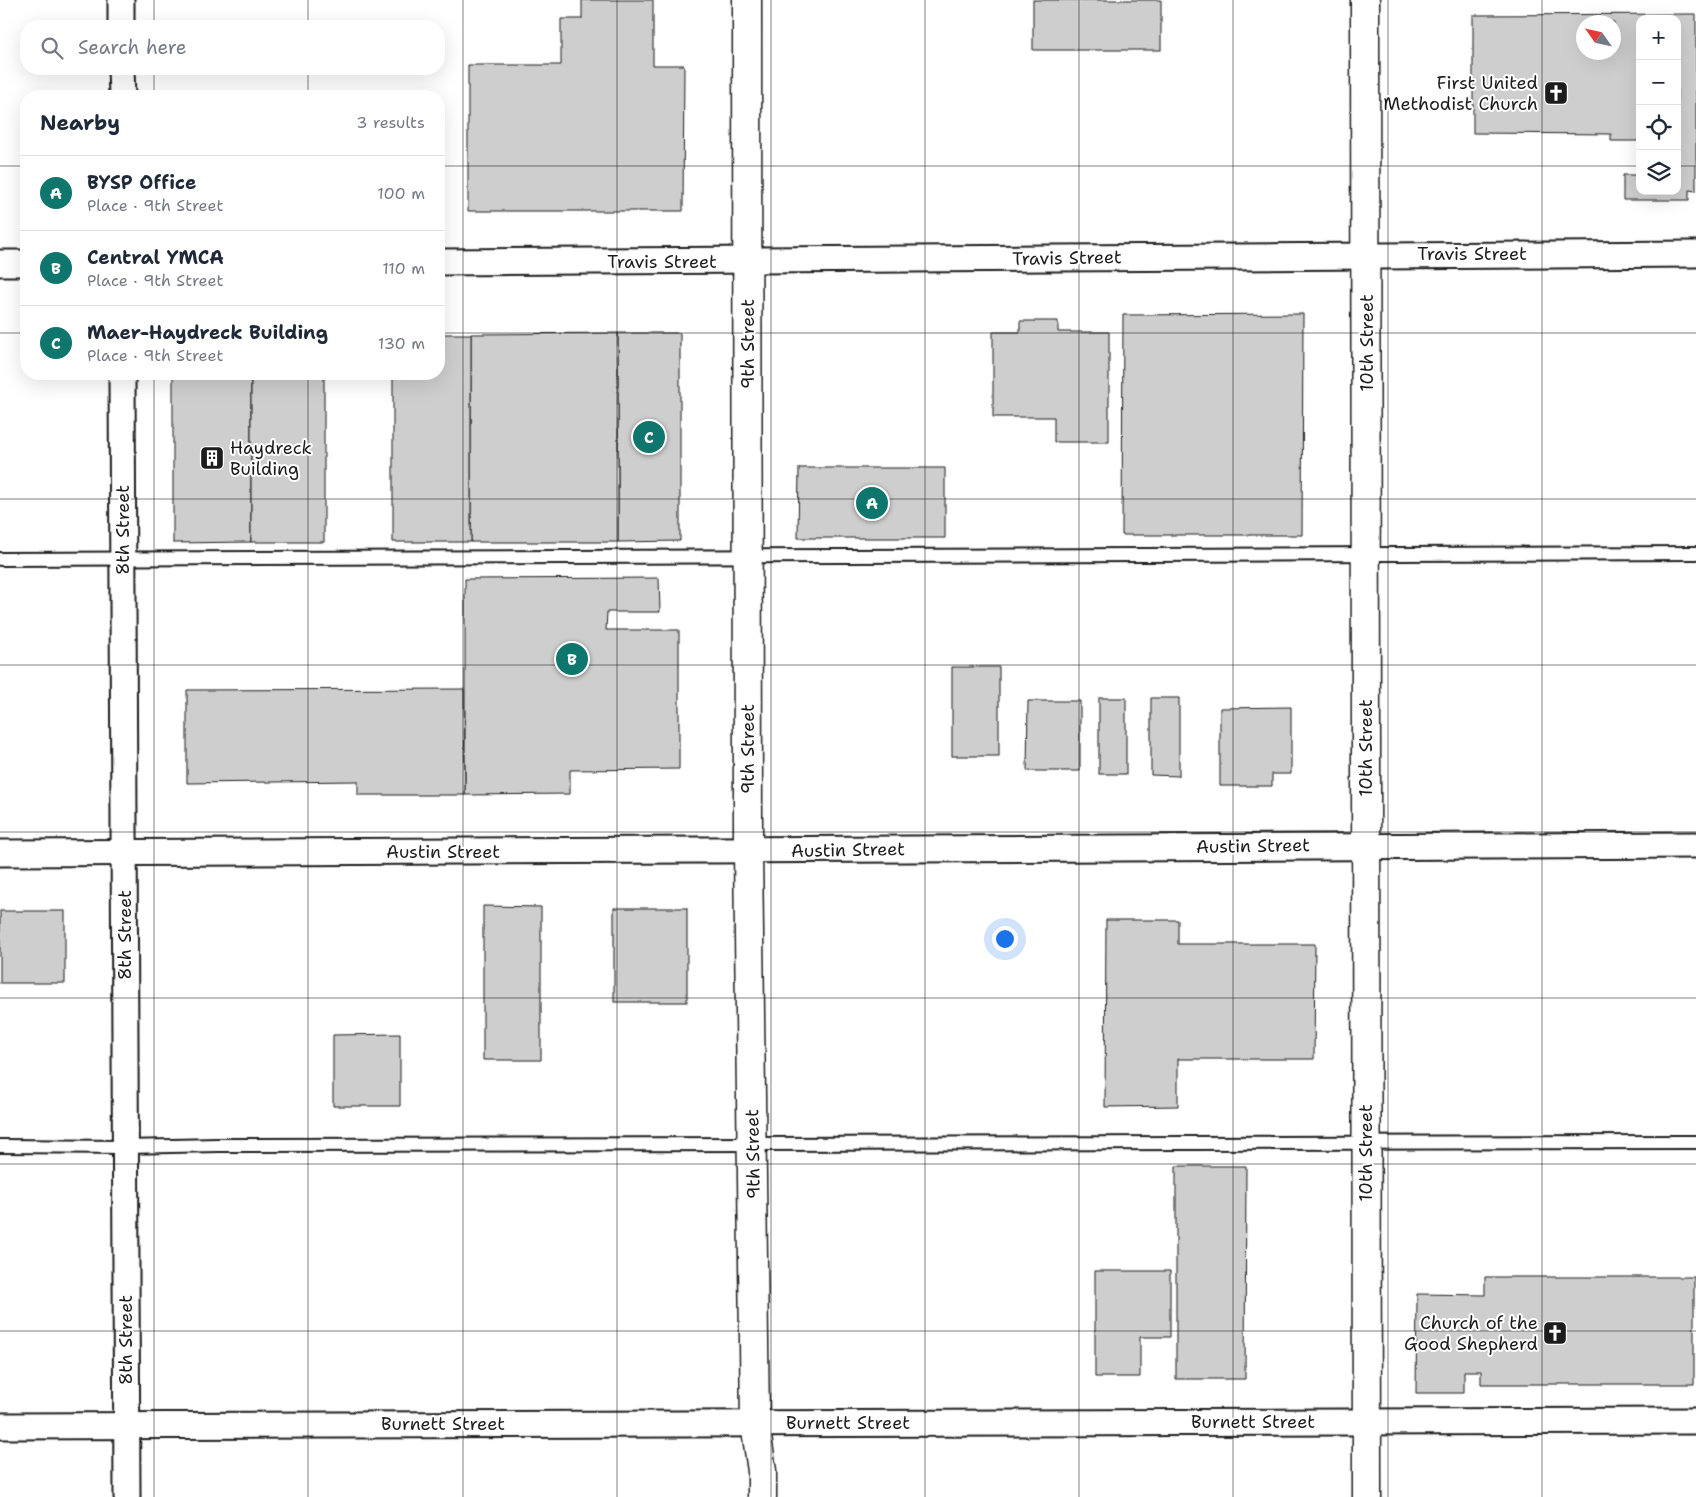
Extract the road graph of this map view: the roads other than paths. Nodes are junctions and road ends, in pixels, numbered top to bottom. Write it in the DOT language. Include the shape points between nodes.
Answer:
graph roads {
  1 [pos="121,0"];
  2 [pos="747,0"];
  3 [pos="1365,0"];
  4 [pos="121,20"];
  5 [pos="122,75"];
  6 [pos="122,90"];
  7 [pos="1367,254"];
  8 [pos="1696,254"];
  9 [pos="748,261"];
  10 [pos="445,262"];
  11 [pos="0,263"];
  12 [pos="20,263"];
  13 [pos="122,380"];
  14 [pos="1696,553"];
  15 [pos="1366,554"];
  16 [pos="748,556"];
  17 [pos="0,559"];
  18 [pos="123,559"];
  19 [pos="1366,844"];
  20 [pos="1696,845"];
  21 [pos="748,851"];
  22 [pos="0,853"];
  23 [pos="124,853"];
  24 [pos="1696,1142"];
  25 [pos="1366,1143"];
  26 [pos="753,1145"];
  27 [pos="0,1146"];
  28 [pos="126,1147"];
  29 [pos="1696,1421"];
  30 [pos="1367,1422"];
  31 [pos="755,1423"];
  32 [pos="0,1426"];
  33 [pos="126,1426"];
  34 [pos="127,1497"];
  35 [pos="762,1497"];
  36 [pos="1367,1497"];
  1 -- 4 [label="street"];
  2 -- 9 [label="street, 9th Street"];
  3 -- 7 [label="street, 10th Street"];
  5 -- 6 [label="street"];
  7 -- 8 [label="street, Travis Street"];
  7 -- 9 [label="street, Travis Street"];
  7 -- 15 [label="street, 10th Street"];
  9 -- 10 [label="street, Travis Street"];
  9 -- 16 [label="street, 9th Street"];
  11 -- 12 [label="street"];
  13 -- 18 [label="street, 8th Street"];
  14 -- 15 [label="lane"];
  15 -- 16 [label="lane"];
  15 -- 19 [label="street, 10th Street"];
  16 -- 18 [label="lane"];
  16 -- 21 [label="street, 9th Street"];
  17 -- 18 [label="lane"];
  18 -- 23 [label="street, 8th Street"];
  19 -- 20 [label="street, Austin Street"];
  19 -- 21 [label="street, Austin Street"];
  19 -- 25 [label="street, 10th Street"];
  21 -- 23 [label="street, Austin Street"];
  21 -- 26 [label="street, 9th Street"];
  22 -- 23 [label="street, Austin Street"];
  23 -- 28 [label="street, 8th Street"];
  24 -- 25 [label="lane"];
  25 -- 26 [label="lane"];
  25 -- 30 [label="street, 10th Street"];
  26 -- 28 [label="lane"];
  26 -- 31 [label="street, 9th Street"];
  27 -- 28 [label="lane"];
  28 -- 33 [label="street, 8th Street"];
  29 -- 30 [label="street, Burnett Street"];
  30 -- 31 [label="street, Burnett Street"];
  30 -- 36 [label="street, 10th Street"];
  31 -- 33 [label="street, Burnett Street"];
  31 -- 35 [label="street, 9th Street"];
  32 -- 33 [label="street, Burnett Street"];
  33 -- 34 [label="street, 8th Street"];
}
